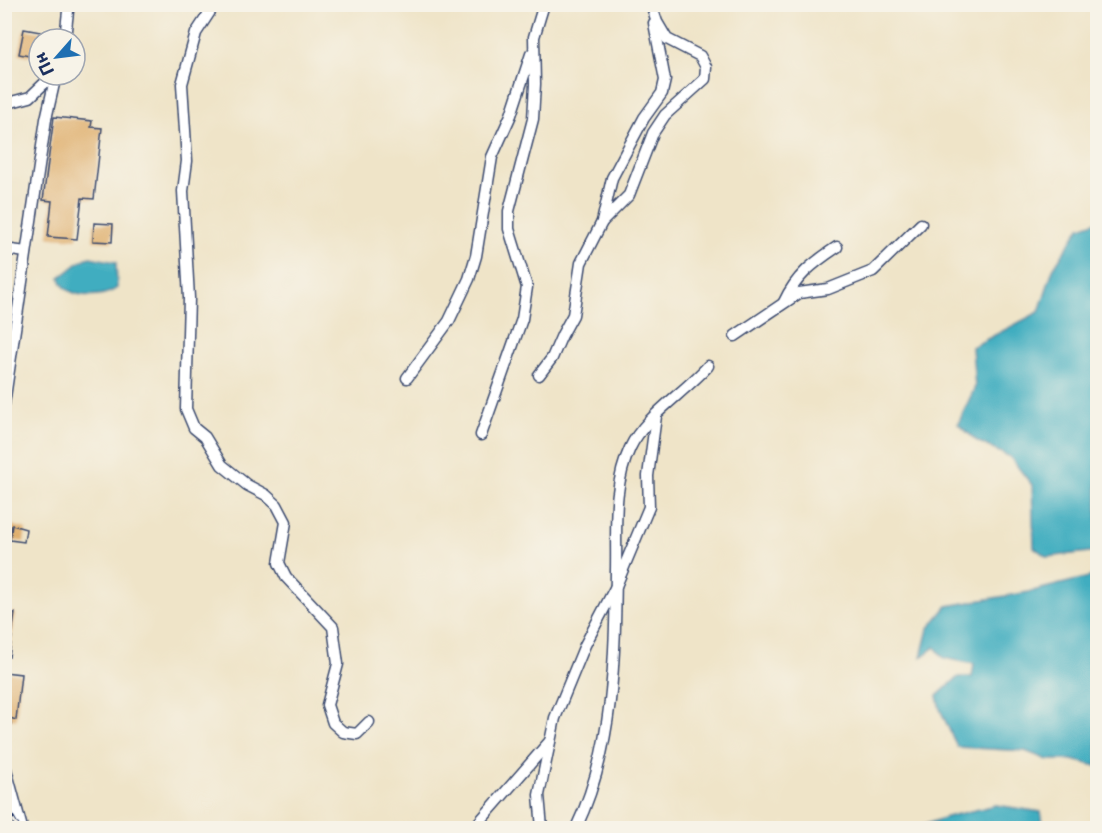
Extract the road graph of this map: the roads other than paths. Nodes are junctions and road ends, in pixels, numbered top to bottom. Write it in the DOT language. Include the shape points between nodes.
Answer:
graph roads {
  1 [pos="215,4"];
  2 [pos="544,4"];
  3 [pos="650,5"];
  4 [pos="68,7"];
  5 [pos="66,27"];
  6 [pos="533,48"];
  7 [pos="41,87"];
  8 [pos="52,87"];
  9 [pos="4,104"];
  10 [pos="602,222"];
  11 [pos="921,224"];
  12 [pos="837,247"];
  13 [pos="4,249"];
  14 [pos="26,252"];
  15 [pos="782,305"];
  16 [pos="735,336"];
  17 [pos="708,366"];
  18 [pos="539,375"];
  19 [pos="407,378"];
  20 [pos="4,404"];
  21 [pos="656,416"];
  22 [pos="481,435"];
  23 [pos="616,586"];
  24 [pos="369,722"];
  25 [pos="6,723"];
  26 [pos="550,741"];
  27 [pos="4,761"];
  28 [pos="22,828"];
  29 [pos="474,828"];
  30 [pos="542,828"];
  31 [pos="576,828"];
  1 -- 24 [label="lane" via="196,33 182,84 189,298 186,409 194,428 205,437 222,465 266,495 286,522 279,563 286,577 333,627 338,664 327,705 333,723 344,732 357,734"];
  2 -- 6 [label="lane"];
  3 -- 10 [label="lane" via="665,80 662,93 612,178"];
  3 -- 10 [label="lane" via="667,39 700,56 706,67 705,79 665,115 653,133 629,195"];
  4 -- 5 [label="lane"];
  6 -- 19 [label="lane" via="492,157 469,279 449,321"];
  6 -- 22 [label="lane" via="533,119 509,211 509,229 527,287 522,319"];
  7 -- 9 [label="lane" via="30,97"];
  8 -- 14 [label="lane"];
  10 -- 18 [label="lane" via="581,263 573,315"];
  11 -- 15 [label="lane" via="873,271 828,289 799,293"];
  12 -- 15 [label="lane" via="808,266 792,284"];
  13 -- 14 [label="lane"];
  14 -- 20 [label="lane"];
  15 -- 16 [label="lane"];
  17 -- 21 [label="lane"];
  21 -- 23 [label="lane" via="648,476 649,507"];
  21 -- 23 [label="lane" via="642,428 620,478 615,515"];
  23 -- 26 [label="lane" via="585,645 555,718"];
  23 -- 31 [label="lane" via="609,712 591,798"];
  25 -- 27 [label="lane"];
  26 -- 29 [label="lane"];
  26 -- 30 [label="lane" via="539,795"];
  27 -- 28 [label="lane"];
}
